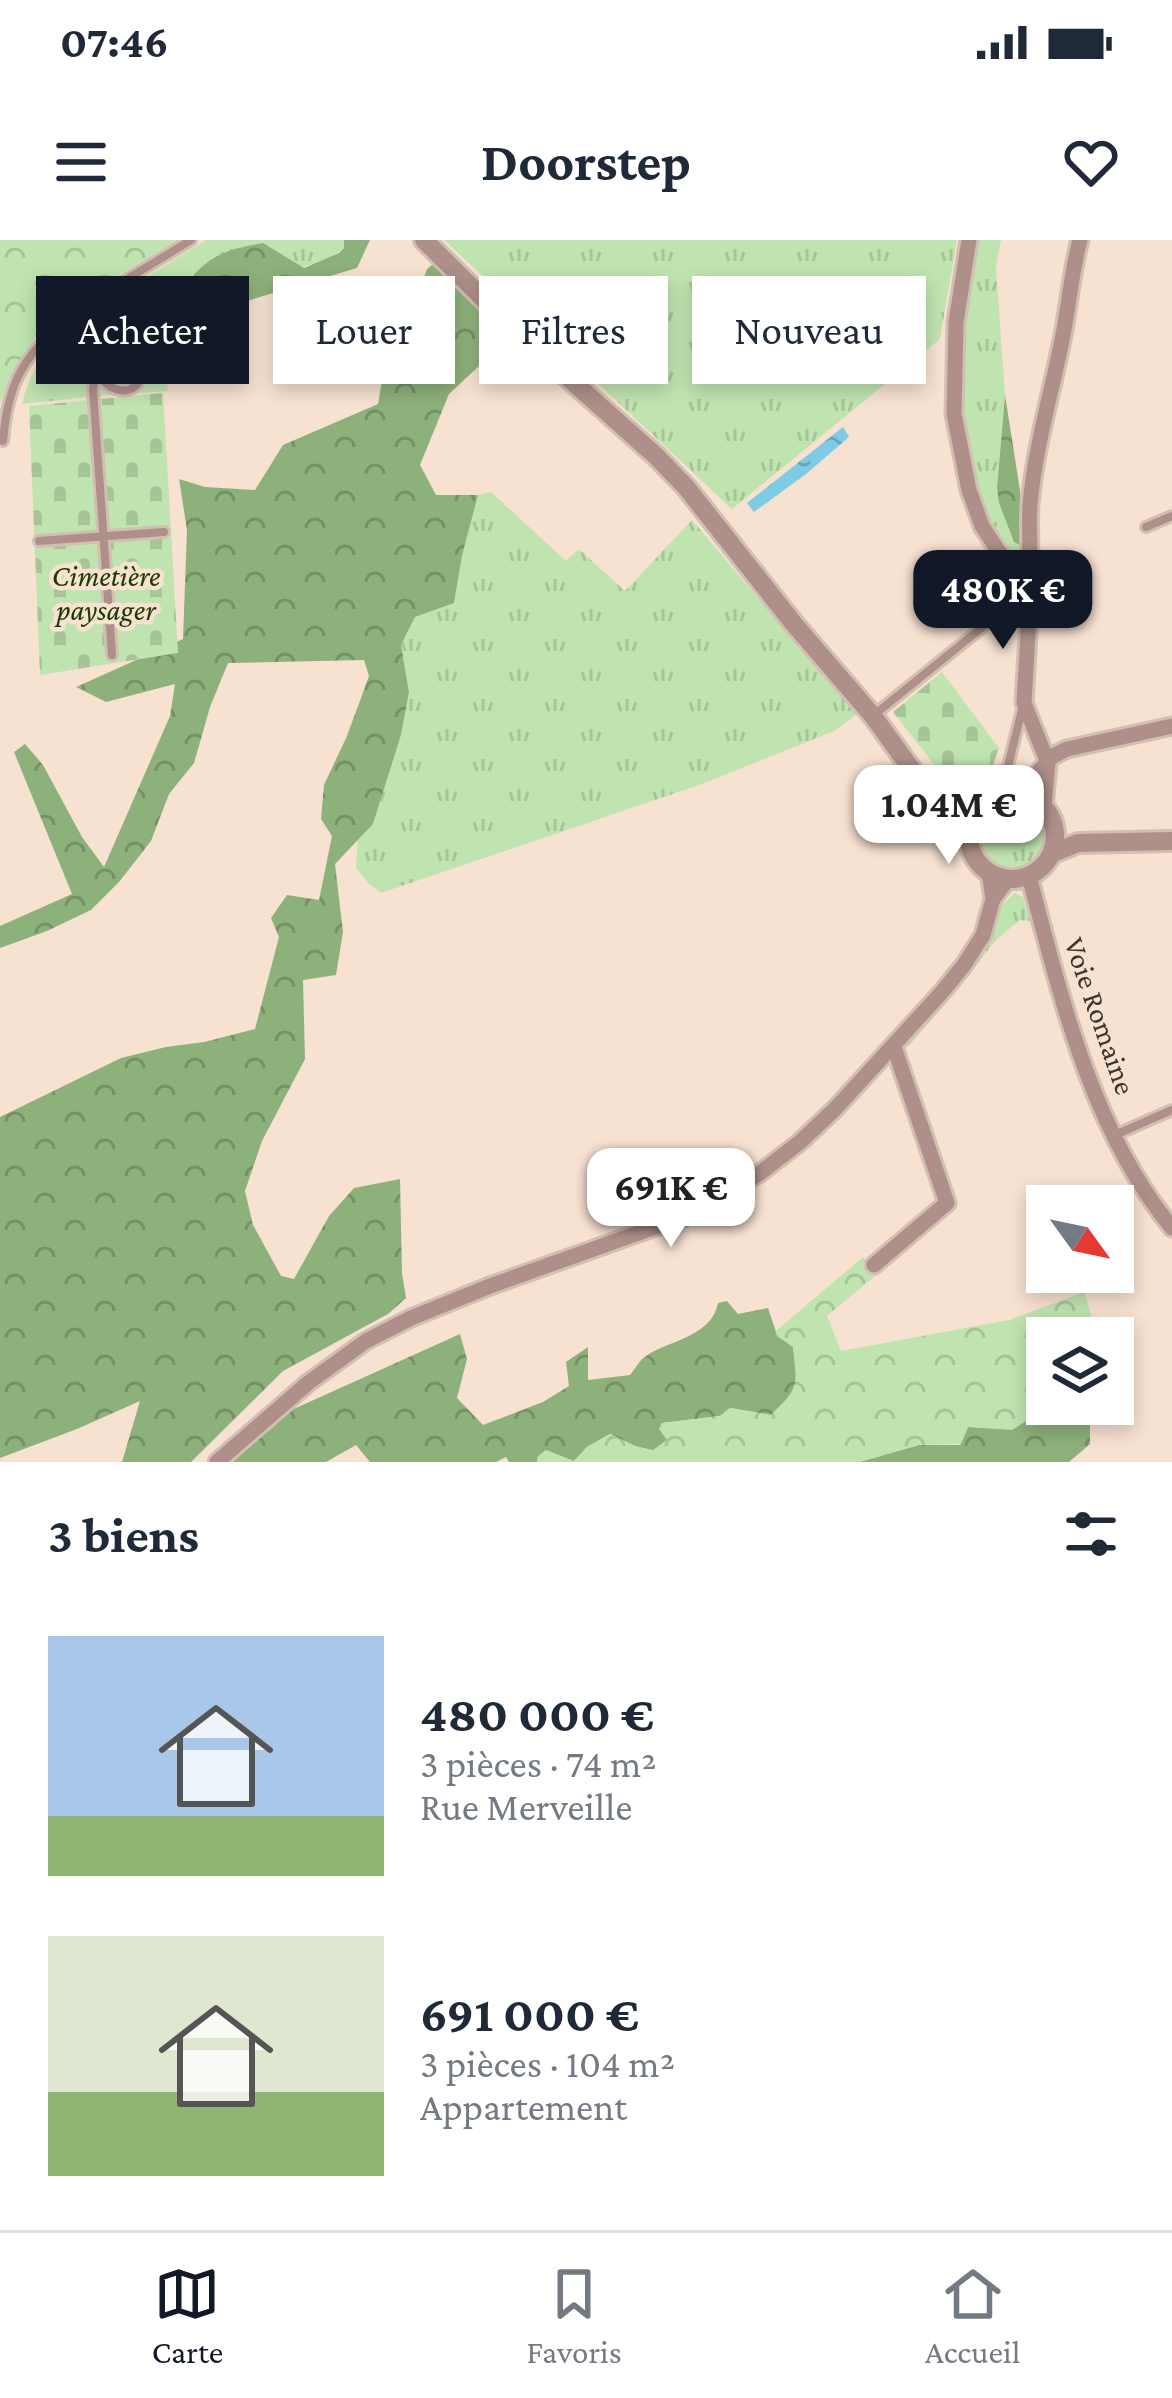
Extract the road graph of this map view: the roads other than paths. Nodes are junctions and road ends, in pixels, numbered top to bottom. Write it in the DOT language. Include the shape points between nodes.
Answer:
graph roads {
  1 [pos="191,240"];
  2 [pos="424,240"];
  3 [pos="969,240"];
  4 [pos="1079,240"];
  5 [pos="134,276"];
  6 [pos="36,352"];
  7 [pos="95,384"];
  8 [pos="108,384"];
  9 [pos="135,384"];
  10 [pos="3,441"];
  11 [pos="1172,516"];
  12 [pos="1146,527"];
  13 [pos="164,532"];
  14 [pos="103,536"];
  15 [pos="40,541"];
  16 [pos="1022,596"];
  17 [pos="112,655"];
  18 [pos="1024,703"];
  19 [pos="873,716"];
  20 [pos="1172,726"];
  21 [pos="1048,764"];
  22 [pos="1007,768"];
  23 [pos="998,792"];
  24 [pos="943,802"];
  25 [pos="1044,807"];
  26 [pos="1054,827"];
  27 [pos="969,835"];
  28 [pos="1172,841"];
  29 [pos="1078,843"];
  30 [pos="1051,854"];
  31 [pos="1009,875"];
  32 [pos="894,1047"];
  33 [pos="1172,1110"];
  34 [pos="1114,1135"];
  35 [pos="1172,1228"];
  36 [pos="874,1265"];
  37 [pos="218,1462"];
  1 -- 5 [label="lane"];
  2 -- 19 [label="street" via="686,487"];
  3 -- 16 [label="street" via="954,414 982,526"];
  4 -- 16 [label="street" via="1038,451"];
  6 -- 10 [label="lane" via="22,368"];
  7 -- 14 [label="lane"];
  8 -- 9 [label="lane"];
  11 -- 12 [label="lane"];
  13 -- 14 [label="lane"];
  14 -- 15 [label="lane"];
  14 -- 17 [label="lane"];
  16 -- 18 [label="street" via="1029,617"];
  16 -- 19 [label="lane"];
  18 -- 21 [label="street"];
  18 -- 22 [label="lane"];
  19 -- 24 [label="street"];
  20 -- 21 [label="street" via="1067,749"];
  21 -- 23 [label="street"];
  21 -- 25 [label="street"];
  22 -- 23 [label="lane"];
  22 -- 23 [label="lane"];
  23 -- 24 [label="street" via="960,806"];
  23 -- 25 [label="street"];
  23 -- 27 [label="street"];
  24 -- 27 [label="street"];
  25 -- 26 [label="street"];
  26 -- 29 [label="street"];
  26 -- 30 [label="street"];
  27 -- 31 [label="street" via="973,854"];
  28 -- 29 [label="street"];
  29 -- 30 [label="street"];
  30 -- 31 [label="street" via="1042,867"];
  31 -- 32 [label="street" via="964,965"];
  31 -- 34 [label="street, Voie Romaine"];
  32 -- 36 [label="street" via="947,1203"];
  32 -- 37 [label="street" via="760,1173 689,1215 490,1286 366,1341"];
  33 -- 34 [label="lane"];
  34 -- 35 [label="street, Voie Romaine"];
}
